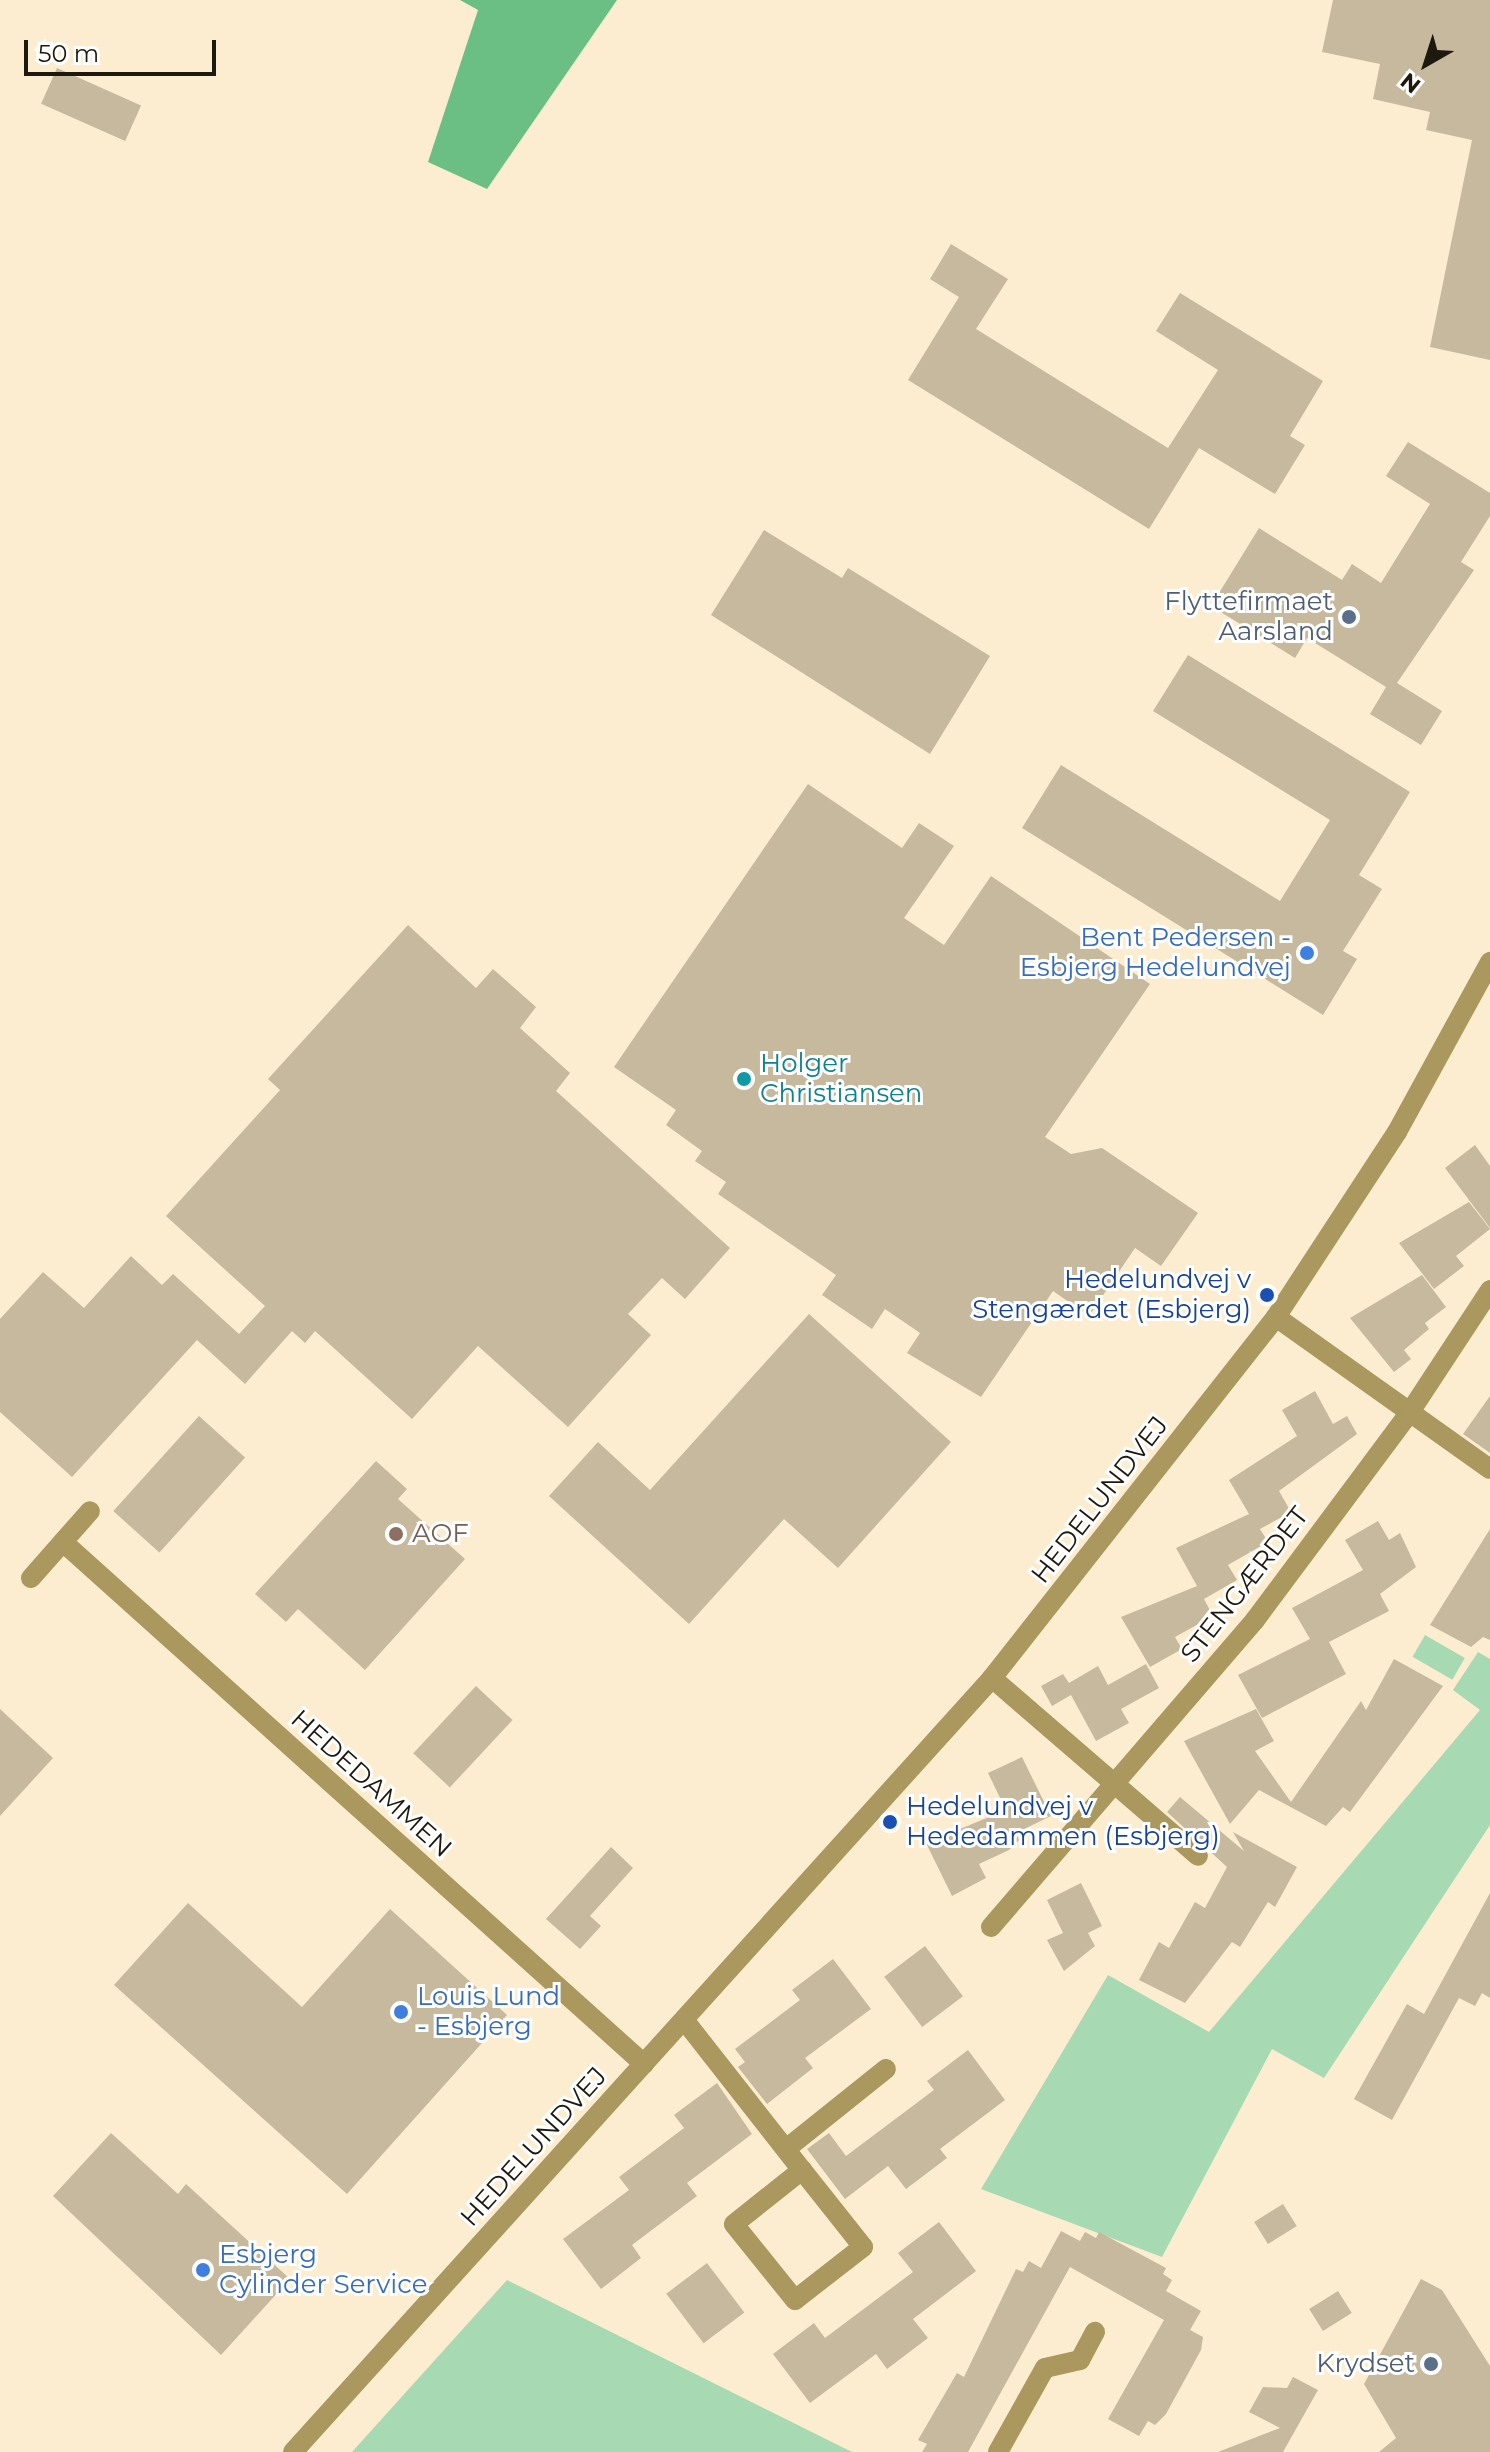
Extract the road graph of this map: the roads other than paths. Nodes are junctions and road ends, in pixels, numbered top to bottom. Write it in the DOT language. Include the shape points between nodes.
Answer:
graph roads {
  1 [pos="1490,962"];
  2 [pos="1490,1290"];
  3 [pos="1276,1317"];
  4 [pos="1410,1412"];
  5 [pos="1490,1469"];
  6 [pos="90,1511"];
  7 [pos="63,1542"];
  8 [pos="31,1578"];
  9 [pos="992,1678"];
  10 [pos="1115,1784"];
  11 [pos="1198,1856"];
  12 [pos="991,1927"];
  13 [pos="685,2021"];
  14 [pos="644,2064"];
  15 [pos="886,2069"];
  16 [pos="786,2149"];
  17 [pos="802,2170"];
  18 [pos="1095,2332"];
  19 [pos="293,2452"];
  20 [pos="998,2452"];
  1 -- 3 [label="street, HEDELUNDVEJ" via="1397,1132"];
  2 -- 4 [label="street, STENGÆRDET"];
  3 -- 4 [label="street"];
  3 -- 9 [label="street, HEDELUNDVEJ"];
  4 -- 5 [label="street"];
  4 -- 10 [label="street, STENGÆRDET" via="1255,1620"];
  6 -- 7 [label="street"];
  7 -- 8 [label="street"];
  7 -- 14 [label="street, HEDEDAMMEN"];
  9 -- 10 [label="street"];
  9 -- 13 [label="street, HEDELUNDVEJ"];
  10 -- 11 [label="street"];
  10 -- 12 [label="street, STENGÆRDET"];
  13 -- 14 [label="street, HEDELUNDVEJ"];
  13 -- 16 [label="street"];
  14 -- 19 [label="street, HEDELUNDVEJ"];
  15 -- 16 [label="street"];
  16 -- 17 [label="street"];
  17 -- 17 [label="street" via="863,2247 795,2300 734,2224"];
  18 -- 20 [label="street" via="1080,2360 1045,2368"];
}
